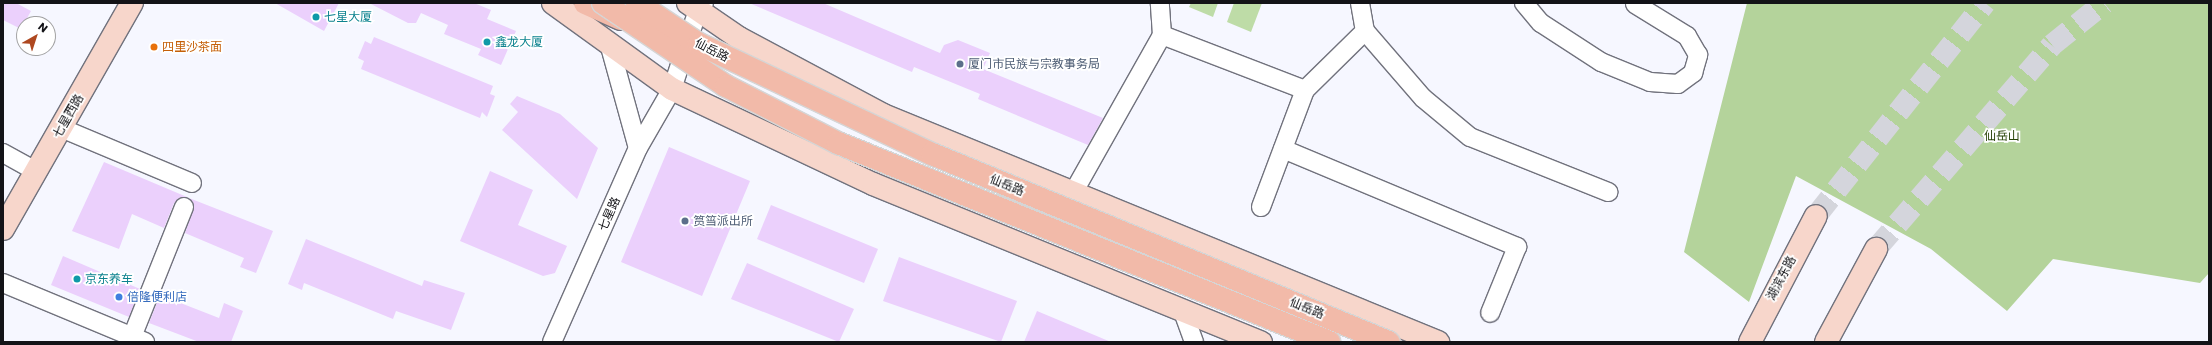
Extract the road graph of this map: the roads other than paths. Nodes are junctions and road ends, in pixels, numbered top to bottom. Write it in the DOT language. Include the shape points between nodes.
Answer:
graph roads {
  1 [pos="132,3"];
  2 [pos="553,3"];
  3 [pos="585,3"];
  4 [pos="603,3"];
  5 [pos="637,3"];
  6 [pos="661,3"];
  7 [pos="1160,3"];
  8 [pos="1360,3"];
  9 [pos="1524,3"];
  10 [pos="1635,4"];
  11 [pos="696,5"];
  12 [pos="624,20"];
  13 [pos="1365,31"];
  14 [pos="1162,35"];
  15 [pos="609,43"];
  16 [pos="672,89"];
  17 [pos="1305,90"];
  18 [pos="811,97"];
  19 [pos="61,128"];
  20 [pos="638,148"];
  21 [pos="1283,149"];
  22 [pos="3,153"];
  23 [pos="36,171"];
  24 [pos="192,183"];
  25 [pos="1608,192"];
  26 [pos="1073,193"];
  27 [pos="184,207"];
  28 [pos="1262,207"];
  29 [pos="1816,216"];
  30 [pos="3,229"];
  31 [pos="1876,248"];
  32 [pos="3,283"];
  33 [pos="1182,309"];
  34 [pos="1490,313"];
  35 [pos="1760,317"];
  36 [pos="138,339"];
  37 [pos="558,340"];
  38 [pos="1194,342"];
  39 [pos="1261,342"];
  40 [pos="1329,342"];
  41 [pos="1389,342"];
  42 [pos="1438,342"];
  43 [pos="1740,342"];
  44 [pos="1750,342"];
  45 [pos="1826,342"];
  1 -- 19 [label="main road, 七星西路"];
  2 -- 15 [label="main road"];
  3 -- 12 [label="highway"];
  4 -- 12 [label="highway, 仙岳路, bridge"];
  5 -- 18 [label="highway, 仙岳路, bridge" via="698,44"];
  6 -- 18 [label="highway, bridge"];
  7 -- 14 [label="street"];
  8 -- 13 [label="street"];
  9 -- 10 [label="street" via="1541,23 1601,62 1650,82 1678,84 1692,73 1698,55 1687,36"];
  11 -- 16 [label="street, 七星路"];
  11 -- 26 [label="main road" via="739,38 883,115"];
  12 -- 40 [label="highway, 仙岳路, bridge" via="726,86 838,143"];
  13 -- 17 [label="street"];
  13 -- 25 [label="street" via="1423,98 1470,137"];
  14 -- 17 [label="street"];
  14 -- 26 [label="street"];
  15 -- 16 [label="main road"];
  15 -- 20 [label="street"];
  16 -- 20 [label="street, 七星路"];
  16 -- 33 [label="main road" via="873,184"];
  17 -- 21 [label="street"];
  18 -- 41 [label="highway, 仙岳路, bridge" via="932,154"];
  19 -- 23 [label="main road, 七星西路"];
  19 -- 24 [label="street"];
  20 -- 37 [label="street, 七星路"];
  21 -- 28 [label="street"];
  21 -- 34 [label="street" via="1517,247"];
  22 -- 23 [label="street"];
  23 -- 30 [label="main road, 七星西路"];
  26 -- 42 [label="main road"];
  27 -- 36 [label="street"];
  29 -- 35 [label="main road, 湖滨东路"];
  31 -- 45 [label="main road"];
  32 -- 36 [label="street"];
  33 -- 38 [label="street"];
  33 -- 39 [label="main road"];
  35 -- 43 [label="main road"];
  35 -- 44 [label="main road, 湖滨东路"];
}
